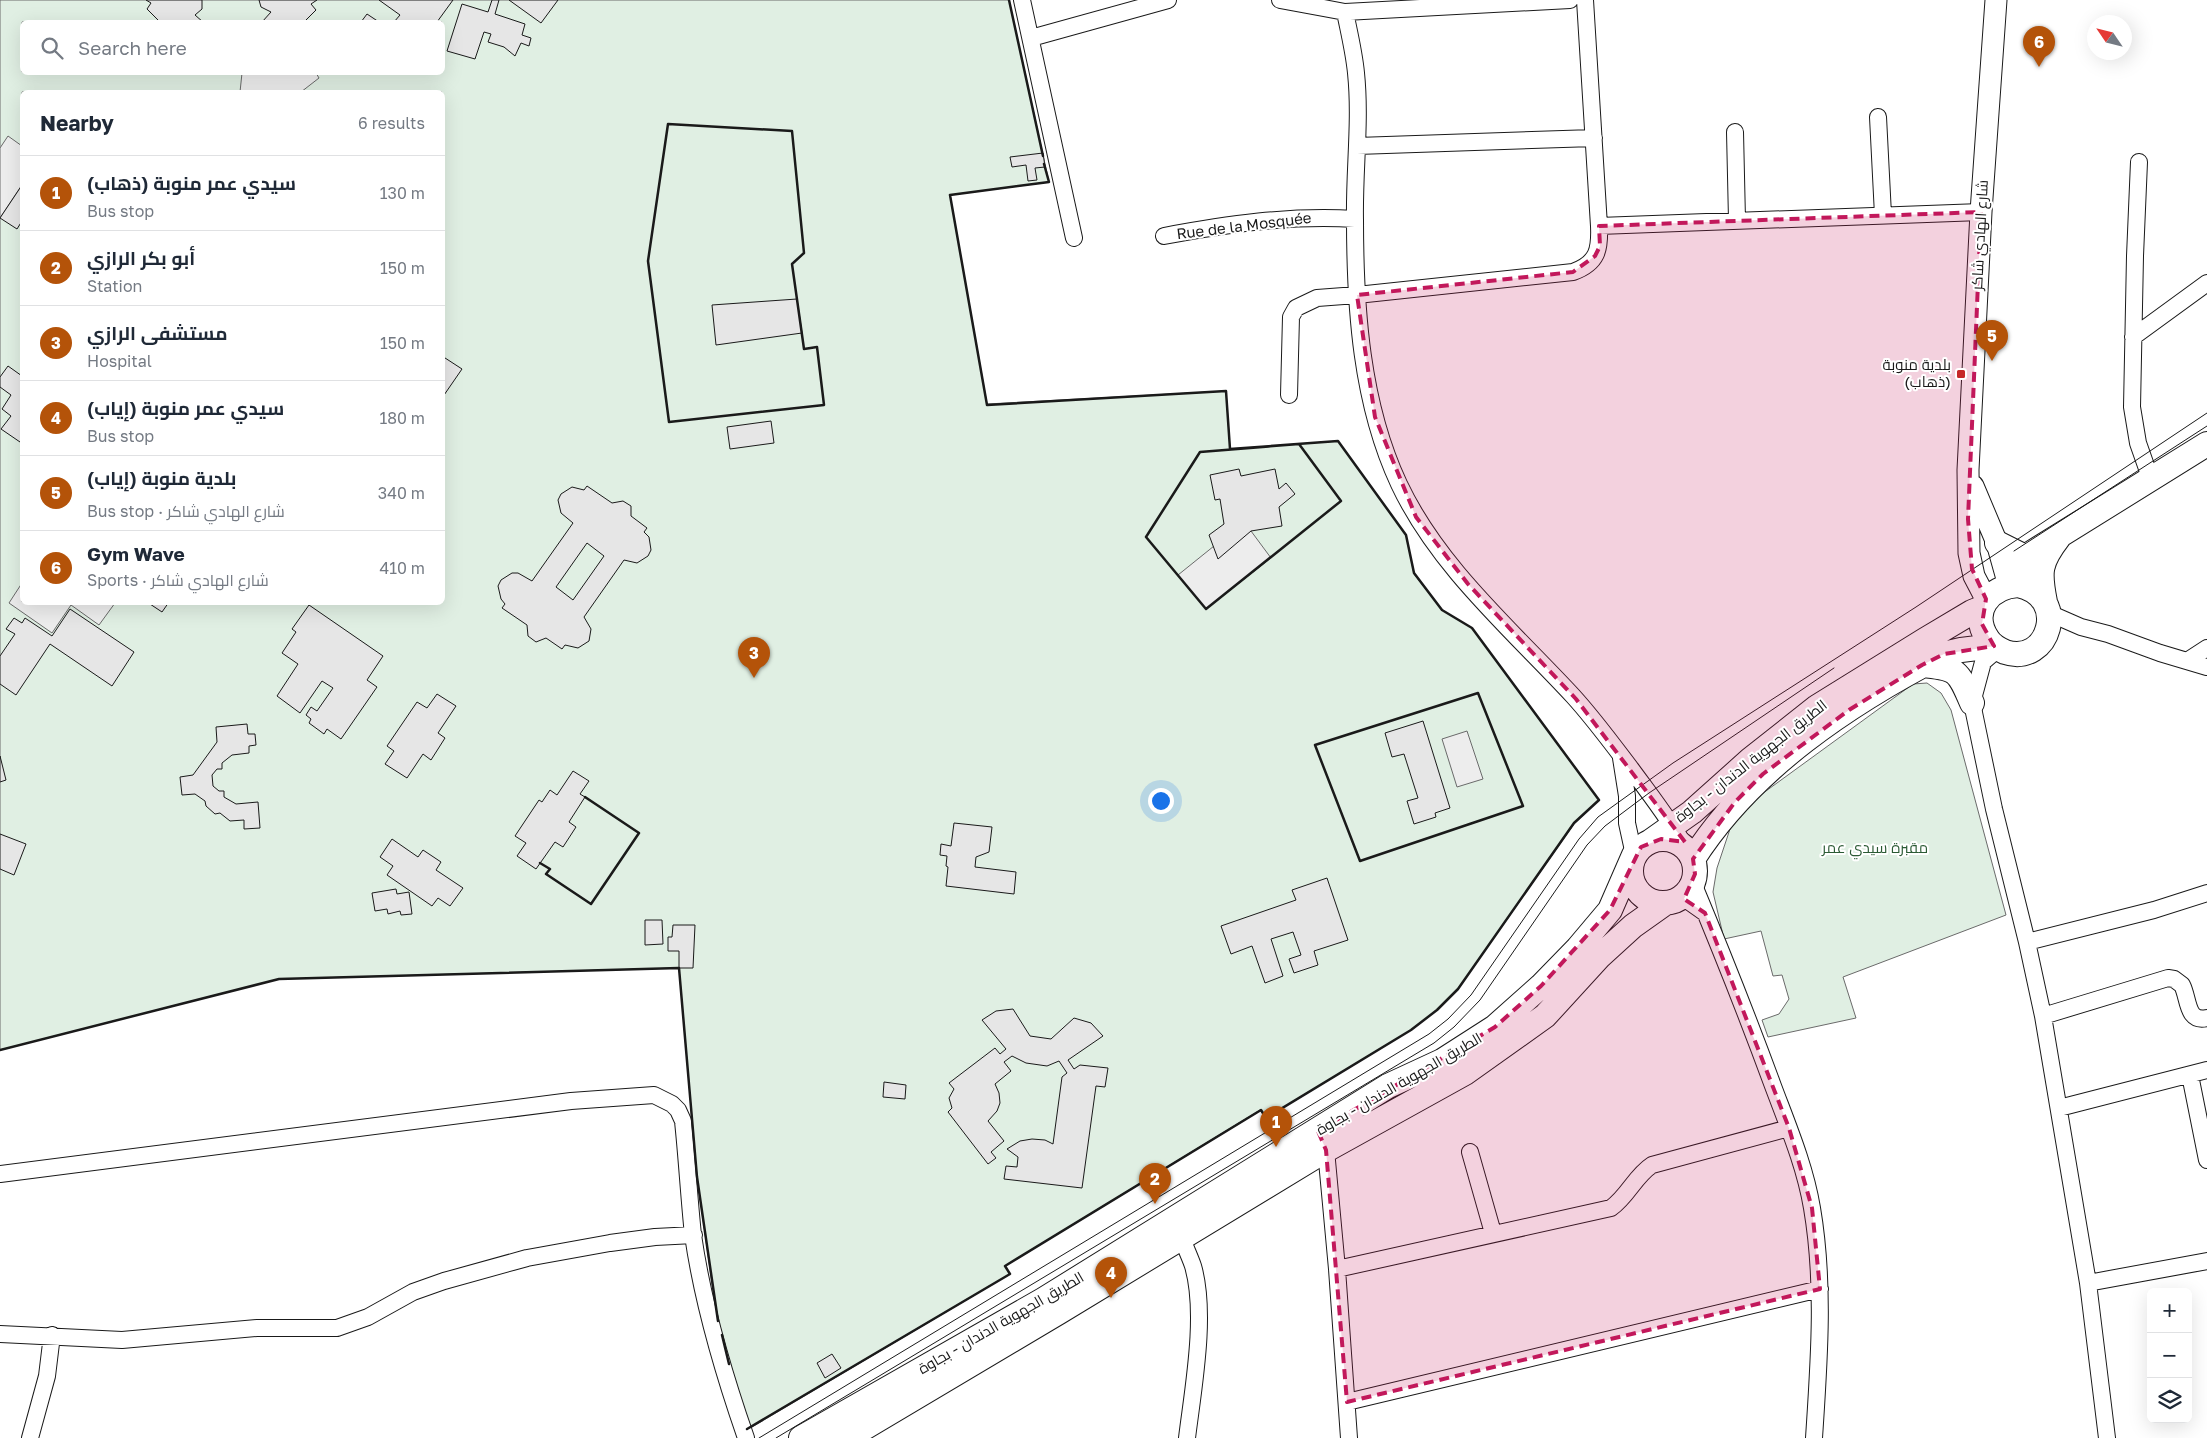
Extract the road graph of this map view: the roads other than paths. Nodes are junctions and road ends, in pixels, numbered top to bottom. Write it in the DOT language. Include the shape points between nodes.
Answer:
graph roads {
  1 [pos="1022,0"];
  2 [pos="1168,0"];
  3 [pos="1280,0"];
  4 [pos="1570,0"];
  5 [pos="1585,0"];
  6 [pos="1996,0"];
  7 [pos="1335,7"];
  8 [pos="1031,38"];
  9 [pos="1878,117"];
  10 [pos="1735,132"];
  11 [pos="1594,138"];
  12 [pos="1356,146"];
  13 [pos="2139,162"];
  14 [pos="1981,212"];
  15 [pos="1883,215"];
  16 [pos="1354,219"];
  17 [pos="1737,220"];
  18 [pos="1599,226"];
  19 [pos="1164,236"];
  20 [pos="1074,238"];
  21 [pos="2207,282"];
  22 [pos="1357,295"];
  23 [pos="2133,336"];
  24 [pos="1289,395"];
  25 [pos="2207,444"];
  26 [pos="1968,470"];
  27 [pos="2150,480"];
  28 [pos="2063,532"];
  29 [pos="1997,543"];
  30 [pos="2025,557"];
  31 [pos="2014,586"];
  32 [pos="1984,604"];
  33 [pos="2047,608"];
  34 [pos="2081,627"];
  35 [pos="2044,639"];
  36 [pos="1996,648"];
  37 [pos="2207,648"];
  38 [pos="2187,661"];
  39 [pos="1922,665"];
  40 [pos="2207,667"];
  41 [pos="1972,703"];
  42 [pos="1620,754"];
  43 [pos="1672,824"];
  44 [pos="1643,848"];
  45 [pos="1689,853"];
  46 [pos="1693,882"];
  47 [pos="2207,893"];
  48 [pos="1669,902"];
  49 [pos="1705,912"];
  50 [pos="2027,942"];
  51 [pos="2043,1016"];
  52 [pos="2207,1018"];
  53 [pos="2207,1070"];
  54 [pos="2190,1075"];
  55 [pos="2059,1108"];
  56 [pos="1789,1128"];
  57 [pos="1322,1140"];
  58 [pos="1470,1152"];
  59 [pos="2207,1160"];
  60 [pos="0,1174"];
  61 [pos="1493,1233"];
  62 [pos="694,1236"];
  63 [pos="1182,1238"];
  64 [pos="2207,1261"];
  65 [pos="1338,1270"];
  66 [pos="2088,1283"];
  67 [pos="1820,1289"];
  68 [pos="0,1334"];
  69 [pos="52,1335"];
  70 [pos="1346,1402"];
  71 [pos="892,1412"];
  72 [pos="842,1431"];
  73 [pos="30,1438"];
  74 [pos="746,1438"];
  75 [pos="801,1438"];
  76 [pos="882,1438"];
  77 [pos="1187,1438"];
  78 [pos="1349,1438"];
  79 [pos="1814,1438"];
  80 [pos="2107,1438"];
  1 -- 8 [label="street"];
  2 -- 8 [label="street"];
  3 -- 7 [label="street"];
  4 -- 7 [label="street"];
  5 -- 11 [label="street"];
  6 -- 14 [label="street, شارع الهادي شاكر"];
  7 -- 12 [label="street" via="1356,74"];
  8 -- 20 [label="street"];
  9 -- 15 [label="street"];
  10 -- 17 [label="street"];
  11 -- 12 [label="street"];
  11 -- 18 [label="street"];
  12 -- 16 [label="street"];
  13 -- 23 [label="street"];
  14 -- 15 [label="street"];
  14 -- 26 [label="street, شارع الهادي شاكر"];
  15 -- 17 [label="street"];
  16 -- 19 [label="street, Rue de la Mosquée" via="1296,217"];
  16 -- 22 [label="street"];
  17 -- 18 [label="street"];
  18 -- 22 [label="street" via="1600,246 1595,256 1582,269 1573,272"];
  21 -- 23 [label="street"];
  22 -- 24 [label="street" via="1317,298 1296,308 1290,324"];
  22 -- 42 [label="street" via="1366,375 1376,417 1398,483 1416,517 1462,578 1576,699"];
  23 -- 27 [label="street" via="2132,407 2138,443"];
  25 -- 27 [label="main road"];
  26 -- 29 [label="street, شارع الهادي شاكر"];
  26 -- 32 [label="street, شارع الهادي شاكر" via="1969,553"];
  27 -- 28 [label="main road"];
  28 -- 30 [label="main road"];
  28 -- 33 [label="main road" via="2047,557 2040,576"];
  29 -- 30 [label="main road"];
  29 -- 31 [label="street, شارع الهادي شاكر"];
  30 -- 31 [label="main road"];
  31 -- 32 [label="main road" via="2001,589"];
  31 -- 33 [label="main road" via="2034,591"];
  32 -- 36 [label="main road" via="1984,632"];
  32 -- 43 [label="main road, الطريق الجهوية الدندان - بجاوة" via="1817,707 1750,760 1692,812"];
  33 -- 34 [label="street"];
  33 -- 35 [label="main road" via="2048,631"];
  34 -- 35 [label="street"];
  34 -- 38 [label="street"];
  35 -- 36 [label="main road" via="2028,652 2018,654"];
  36 -- 39 [label="main road, الطريق الجهوية الدندان - بجاوة" via="1961,650"];
  36 -- 41 [label="street" via="1983,662"];
  37 -- 38 [label="street"];
  38 -- 40 [label="street"];
  39 -- 41 [label="main road" via="1948,667 1958,674"];
  39 -- 45 [label="main road, الطريق الجهوية الدندان - بجاوة" via="1849,710 1763,774"];
  41 -- 50 [label="street"];
  42 -- 43 [label="street"];
  42 -- 44 [label="street" via="1627,796 1627,823"];
  43 -- 44 [label="main road, الطريق الجهوية الدندان - بجاوة"];
  43 -- 45 [label="street"];
  44 -- 45 [label="main road" via="1661,839 1672,840"];
  44 -- 48 [label="main road" via="1631,864 1633,884 1645,899"];
  44 -- 57 [label="main road, الطريق الجهوية الدندان - بجاوة" via="1610,910 1541,986 1502,1021 1442,1061 1388,1086"];
  45 -- 46 [label="main road" via="1695,874"];
  46 -- 48 [label="main road, الطريق الجهوية الدندان - بجاوة" via="1688,890"];
  46 -- 49 [label="street"];
  47 -- 50 [label="street"];
  48 -- 49 [label="street" via="1688,901"];
  48 -- 57 [label="main road, الطريق الجهوية الدندان - بجاوة" via="1633,926 1598,957 1545,1016 1464,1073"];
  49 -- 56 [label="street"];
  50 -- 51 [label="street"];
  51 -- 52 [label="street" via="2168,978 2182,985 2194,1017"];
  51 -- 55 [label="street"];
  53 -- 54 [label="street"];
  54 -- 55 [label="street"];
  54 -- 59 [label="street"];
  55 -- 66 [label="street"];
  56 -- 61 [label="street" via="1652,1165 1611,1208"];
  56 -- 67 [label="street" via="1812,1208"];
  57 -- 63 [label="main road, الطريق الجهوية الدندان - بجاوة"];
  57 -- 65 [label="street"];
  57 -- 72 [label="main road, الطريق الجهوية الدندان - بجاوة" via="1043,1300"];
  58 -- 61 [label="street"];
  60 -- 62 [label="street" via="571,1101 654,1095 672,1104 683,1121"];
  61 -- 65 [label="street"];
  62 -- 69 [label="street" via="655,1237 527,1258 413,1292 360,1321 337,1328 257,1328 122,1340"];
  62 -- 74 [label="street" via="717,1350"];
  63 -- 71 [label="main road, الطريق الجهوية الدندان - بجاوة"];
  63 -- 77 [label="street" via="1193,1267 1198,1332"];
  64 -- 66 [label="street"];
  65 -- 70 [label="street"];
  66 -- 80 [label="street"];
  67 -- 70 [label="street"];
  67 -- 79 [label="street"];
  68 -- 69 [label="street"];
  69 -- 73 [label="street" via="47,1376"];
  70 -- 78 [label="street"];
  71 -- 72 [label="main road, الطريق الجهوية الدندان - بجاوة"];
  71 -- 76 [label="main road"];
  72 -- 75 [label="main road, الطريق الجهوية الدندان - بجاوة"];
}
